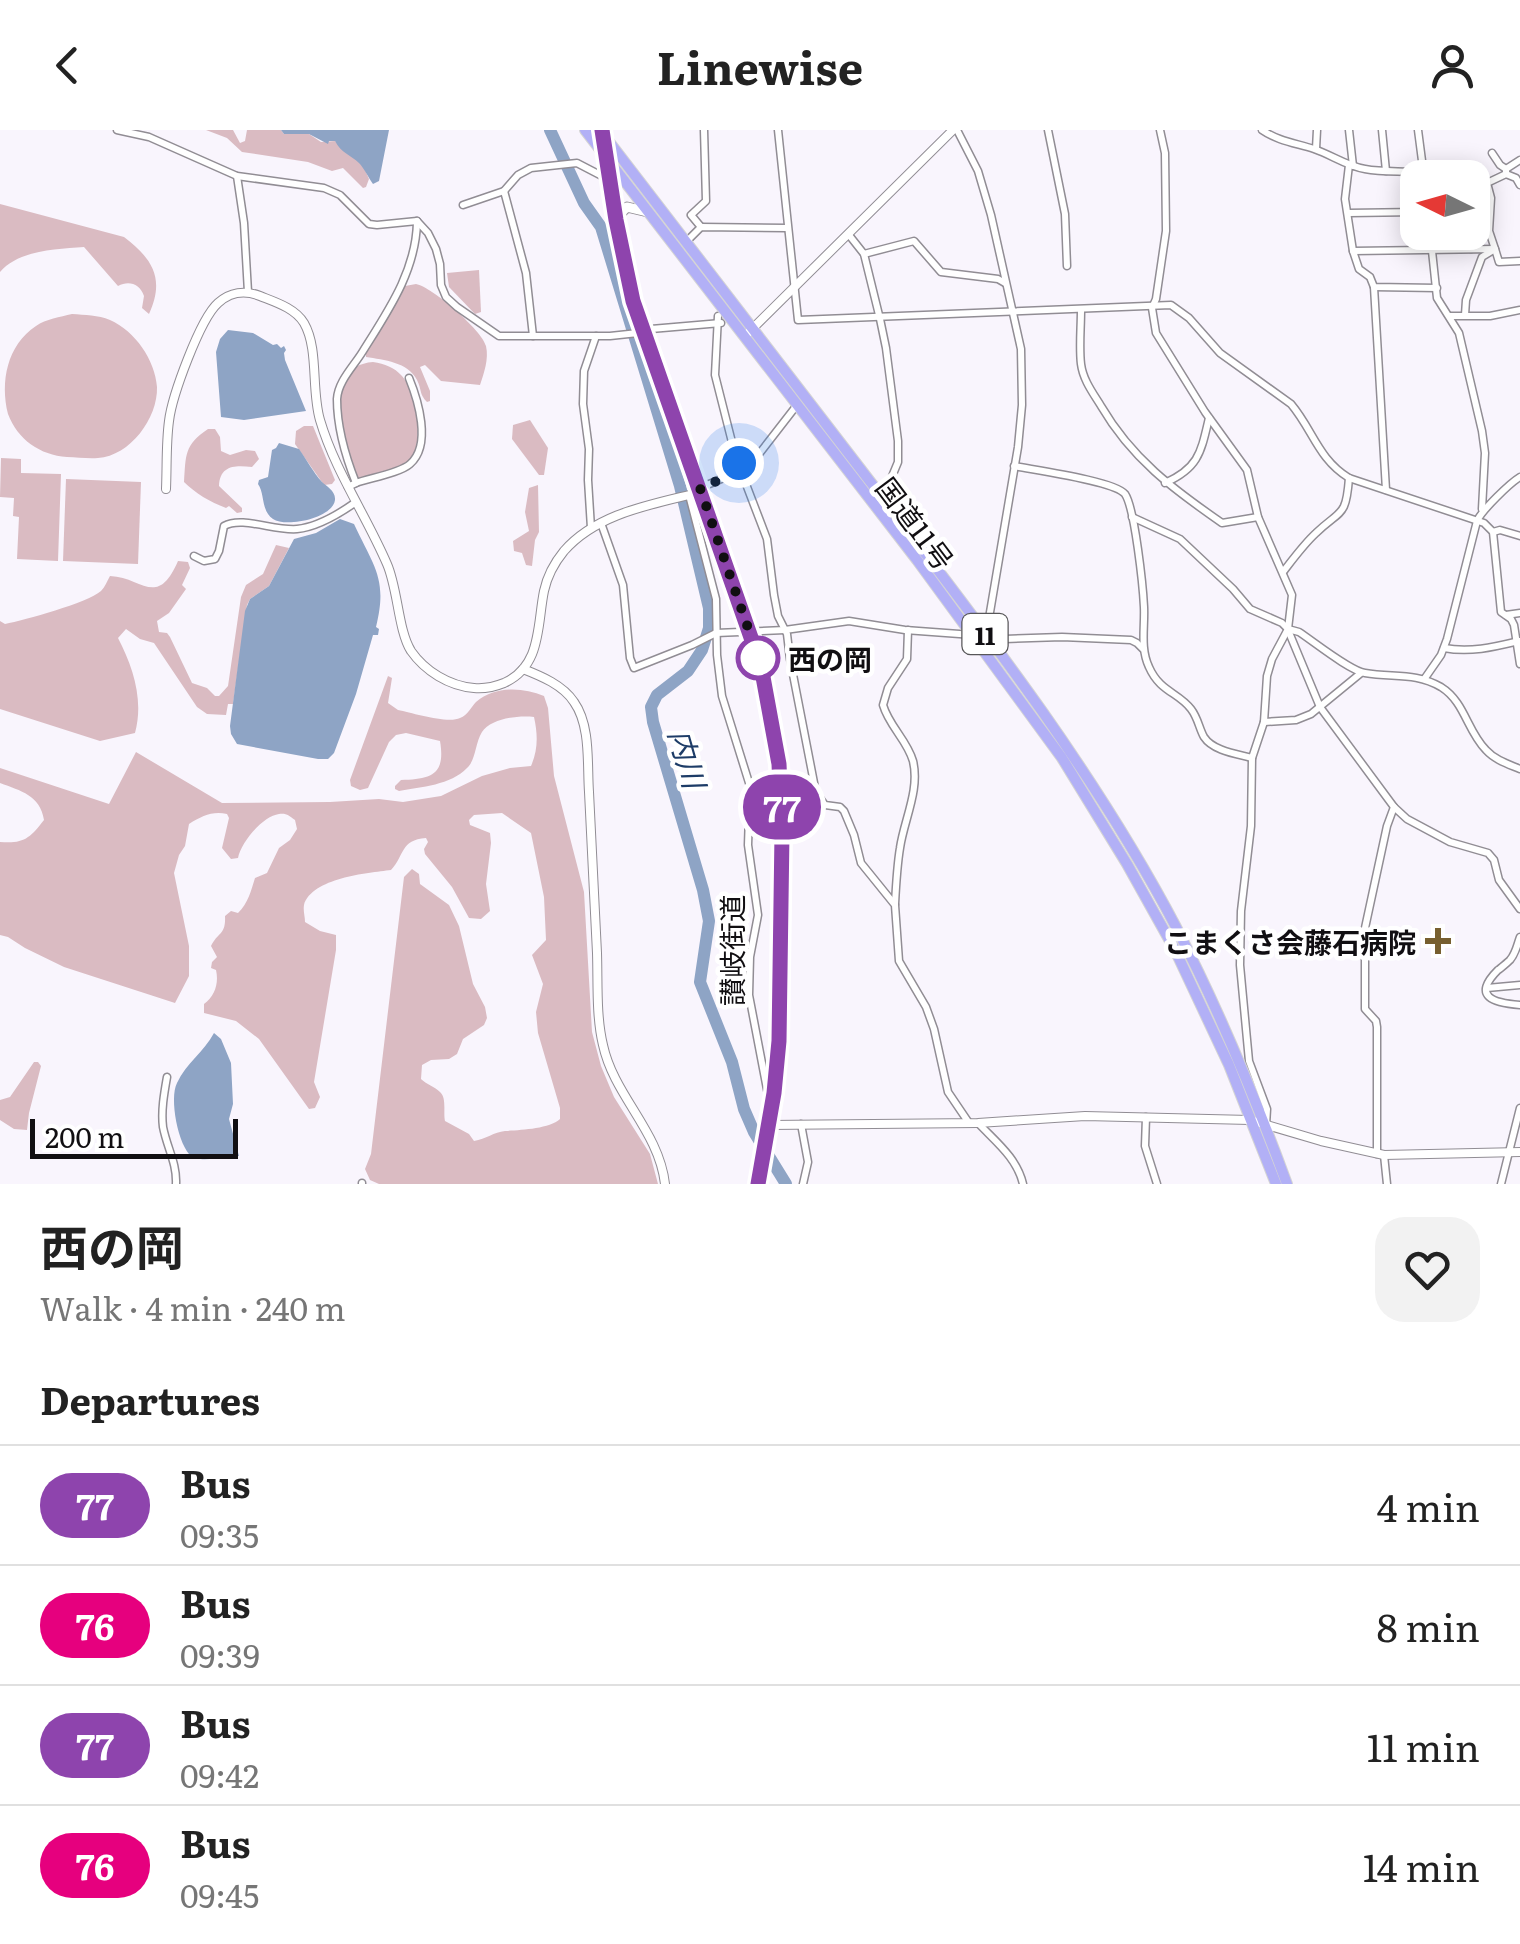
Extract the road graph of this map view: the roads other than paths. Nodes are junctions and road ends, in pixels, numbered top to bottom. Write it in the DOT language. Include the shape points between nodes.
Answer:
graph roads {
  1 [pos="117,130"];
  2 [pos="585,130"];
  3 [pos="704,130"];
  4 [pos="778,130"];
  5 [pos="955,130"];
  6 [pos="1048,130"];
  7 [pos="1160,130"];
  8 [pos="1262,130"];
  9 [pos="1316,130"];
  10 [pos="1349,130"];
  11 [pos="1382,130"];
  12 [pos="1418,130"];
  13 [pos="602,131"];
  14 [pos="1316,150"];
  15 [pos="1492,153"];
  16 [pos="606,156"];
  17 [pos="1422,160"];
  18 [pos="1520,160"];
  19 [pos="1351,166"];
  20 [pos="1386,171"];
  21 [pos="1400,172"];
  22 [pos="1506,172"];
  23 [pos="238,176"];
  24 [pos="609,176"];
  25 [pos="1490,181"];
  26 [pos="1520,185"];
  27 [pos="504,191"];
  28 [pos="463,205"];
  29 [pos="648,212"];
  30 [pos="1400,212"];
  31 [pos="1349,213"];
  32 [pos="616,220"];
  33 [pos="417,221"];
  34 [pos="701,227"];
  35 [pos="788,228"];
  36 [pos="849,235"];
  37 [pos="1490,235"];
  38 [pos="686,241"];
  39 [pos="1490,249"];
  40 [pos="1495,249"];
  41 [pos="1432,250"];
  42 [pos="1353,251"];
  43 [pos="864,254"];
  44 [pos="1520,260"];
  45 [pos="1066,266"];
  46 [pos="1006,284"];
  47 [pos="1374,287"];
  48 [pos="795,288"];
  49 [pos="1436,288"];
  50 [pos="248,292"];
  51 [pos="1152,308"];
  52 [pos="1081,310"];
  53 [pos="1520,310"];
  54 [pos="1012,313"];
  55 [pos="1466,315"];
  56 [pos="1448,316"];
  57 [pos="880,319"];
  58 [pos="641,332"];
  59 [pos="750,333"];
  60 [pos="533,336"];
  61 [pos="596,336"];
  62 [pos="409,378"];
  63 [pos="797,404"];
  64 [pos="1209,417"];
  65 [pos="1014,466"];
  66 [pos="741,471"];
  67 [pos="1520,477"];
  68 [pos="1349,478"];
  69 [pos="1165,482"];
  70 [pos="352,485"];
  71 [pos="166,489"];
  72 [pos="700,490"];
  73 [pos="1386,490"];
  74 [pos="687,496"];
  75 [pos="876,498"];
  76 [pos="356,502"];
  77 [pos="1482,509"];
  78 [pos="1258,516"];
  79 [pos="1132,517"];
  80 [pos="1477,520"];
  81 [pos="602,523"];
  82 [pos="591,529"];
  83 [pos="1493,532"];
  84 [pos="1520,536"];
  85 [pos="194,556"];
  86 [pos="1282,572"];
  87 [pos="1520,613"];
  88 [pos="1504,616"];
  89 [pos="980,629"];
  90 [pos="1288,629"];
  91 [pos="750,630"];
  92 [pos="785,630"];
  93 [pos="908,630"];
  94 [pos="714,634"];
  95 [pos="1518,641"];
  96 [pos="1444,648"];
  97 [pos="1144,650"];
  98 [pos="1520,664"];
  99 [pos="523,669"];
  100 [pos="1361,673"];
  101 [pos="1425,678"];
  102 [pos="1320,707"];
  103 [pos="1264,722"];
  104 [pos="1252,758"];
  105 [pos="1520,769"];
  106 [pos="1394,807"];
  107 [pos="895,905"];
  108 [pos="1520,909"];
  109 [pos="1520,937"];
  110 [pos="1518,952"];
  111 [pos="1520,985"];
  112 [pos="1486,988"];
  113 [pos="1520,1006"];
  114 [pos="166,1078"];
  115 [pos="1520,1108"];
  116 [pos="771,1111"];
  117 [pos="1146,1117"];
  118 [pos="1250,1120"];
  119 [pos="769,1124"];
  120 [pos="801,1124"];
  121 [pos="974,1124"];
  122 [pos="1266,1126"];
  123 [pos="1509,1152"];
  124 [pos="1520,1152"];
  125 [pos="1381,1154"];
  126 [pos="176,1184"];
  127 [pos="666,1184"];
  128 [pos="758,1184"];
  129 [pos="803,1184"];
  130 [pos="1023,1184"];
  131 [pos="1157,1184"];
  132 [pos="1276,1184"];
  133 [pos="1287,1184"];
  134 [pos="1387,1184"];
  135 [pos="1501,1184"];
  1 -- 23 [label="street"];
  2 -- 16 [label="highway, 国道11号 / 11"];
  3 -- 34 [label="street" via="706,201 692,216"];
  4 -- 35 [label="street"];
  5 -- 36 [label="street"];
  5 -- 46 [label="street" via="978,170"];
  6 -- 45 [label="street" via="1065,214"];
  7 -- 51 [label="street" via="1166,232"];
  8 -- 14 [label="street"];
  9 -- 14 [label="street"];
  10 -- 19 [label="street"];
  11 -- 20 [label="street"];
  12 -- 17 [label="street"];
  13 -- 16 [label="main road"];
  13 -- 38 [label="highway, 国道11号 / 11"];
  14 -- 19 [label="street"];
  15 -- 22 [label="street"];
  16 -- 24 [label="main road"];
  16 -- 29 [label="highway, 国道11号 / 11"];
  18 -- 22 [label="street"];
  19 -- 20 [label="street"];
  19 -- 31 [label="street"];
  20 -- 21 [label="street"];
  22 -- 25 [label="street"];
  22 -- 26 [label="street"];
  23 -- 33 [label="street" via="324,188 376,226"];
  23 -- 50 [label="street"];
  24 -- 27 [label="street" via="577,163 531,168"];
  24 -- 32 [label="main road"];
  27 -- 28 [label="street"];
  27 -- 60 [label="street" via="526,273"];
  29 -- 32 [label="main road" via="627,207"];
  29 -- 59 [label="highway, 国道11号 / 11"];
  30 -- 31 [label="street"];
  31 -- 42 [label="street"];
  32 -- 58 [label="main road"];
  33 -- 60 [label="street" via="436,248 441,285 457,307 499,336"];
  33 -- 70 [label="street" via="412,263 337,396"];
  34 -- 35 [label="street"];
  34 -- 38 [label="street"];
  35 -- 48 [label="street"];
  36 -- 43 [label="street"];
  36 -- 48 [label="street"];
  37 -- 40 [label="street"];
  38 -- 59 [label="highway, 国道11号 / 11"];
  39 -- 40 [label="street"];
  40 -- 44 [label="street" via="1498,262"];
  40 -- 55 [label="street" via="1482,257"];
  41 -- 42 [label="street"];
  41 -- 49 [label="street"];
  42 -- 47 [label="street"];
  43 -- 46 [label="street" via="914,241 941,272"];
  43 -- 57 [label="street"];
  46 -- 54 [label="street"];
  47 -- 49 [label="street"];
  47 -- 73 [label="street"];
  48 -- 57 [label="street" via="798,320"];
  48 -- 59 [label="street"];
  49 -- 56 [label="street"];
  50 -- 70 [label="street" via="286,307 304,323 318,416"];
  50 -- 71 [label="street" via="215,305 182,372 170,419"];
  51 -- 52 [label="street"];
  51 -- 64 [label="street" via="1156,333"];
  51 -- 68 [label="street" via="1171,305 1220,353 1291,404 1322,454"];
  52 -- 54 [label="street"];
  52 -- 69 [label="street" via="1088,386 1122,438"];
  53 -- 55 [label="street"];
  54 -- 57 [label="street"];
  54 -- 65 [label="street" via="1022,404"];
  55 -- 56 [label="street"];
  56 -- 77 [label="street" via="1463,347 1486,453"];
  57 -- 75 [label="street" via="898,462"];
  58 -- 61 [label="street"];
  58 -- 66 [label="street" via="718,321 715,376"];
  58 -- 72 [label="main road"];
  59 -- 63 [label="highway, 国道11号 / 11"];
  59 -- 75 [label="highway, 国道11号 / 11"];
  60 -- 61 [label="street"];
  61 -- 82 [label="street" via="584,371 583,404"];
  62 -- 70 [label="street" via="420,425 418,454 406,467"];
  63 -- 66 [label="street"];
  63 -- 75 [label="highway, 国道11号 / 11"];
  64 -- 69 [label="street" via="1194,463"];
  64 -- 78 [label="street" via="1247,470"];
  65 -- 79 [label="street" via="1116,488"];
  65 -- 89 [label="street"];
  66 -- 72 [label="street"];
  66 -- 92 [label="street" via="767,539"];
  67 -- 77 [label="street"];
  68 -- 73 [label="street"];
  68 -- 86 [label="street" via="1340,515"];
  69 -- 78 [label="street" via="1222,523"];
  70 -- 76 [label="street"];
  72 -- 74 [label="street"];
  72 -- 91 [label="main road"];
  73 -- 80 [label="street"];
  74 -- 81 [label="street"];
  74 -- 94 [label="street, 讃岐街道" via="713,584"];
  75 -- 89 [label="highway, 国道11号 / 11"];
  76 -- 85 [label="street" via="300,529 234,521 224,526 210,562"];
  76 -- 99 [label="street" via="388,566 408,644 424,666 451,682 481,688"];
  77 -- 80 [label="street"];
  78 -- 86 [label="street"];
  79 -- 90 [label="street" via="1180,539 1250,609"];
  79 -- 97 [label="street"];
  80 -- 83 [label="street"];
  80 -- 96 [label="street"];
  81 -- 82 [label="street"];
  81 -- 94 [label="street" via="623,584 634,668"];
  82 -- 99 [label="street" via="562,553 548,578 536,646"];
  83 -- 84 [label="street"];
  83 -- 88 [label="street"];
  86 -- 90 [label="street" via="1292,595"];
  87 -- 88 [label="street"];
  88 -- 95 [label="street"];
  89 -- 93 [label="street"];
  89 -- 97 [label="street" via="993,626 1005,639 1130,640"];
  89 -- 118 [label="highway, 国道11号 / 11" via="1127,864 1196,994"];
  89 -- 122 [label="highway, 国道11号 / 11" via="1098,795 1174,925"];
  90 -- 100 [label="street"];
  90 -- 102 [label="street"];
  90 -- 103 [label="street" via="1267,676"];
  91 -- 92 [label="street"];
  91 -- 94 [label="street"];
  91 -- 116 [label="main road" via="782,797 779,1041"];
  92 -- 93 [label="street" via="849,622"];
  92 -- 107 [label="street" via="816,793 825,805 844,811 861,863"];
  93 -- 107 [label="street" via="906,659 883,705 914,766"];
  94 -- 116 [label="street, 讃岐街道" via="722,696 750,786 748,846 758,915 748,976"];
  95 -- 96 [label="street" via="1462,652"];
  95 -- 98 [label="street"];
  96 -- 101 [label="street"];
  97 -- 104 [label="street" via="1158,684 1189,705 1209,744"];
  99 -- 127 [label="street" via="566,693 583,721 601,1036 615,1081 646,1128"];
  100 -- 101 [label="street"];
  100 -- 102 [label="street"];
  101 -- 105 [label="street" via="1452,696 1486,751"];
  102 -- 103 [label="street" via="1296,720"];
  102 -- 106 [label="street"];
  103 -- 104 [label="street"];
  104 -- 122 [label="street" via="1240,965 1249,1061 1268,1109"];
  106 -- 108 [label="street" via="1450,842 1488,853"];
  106 -- 125 [label="street" via="1364,944 1365,1009 1377,1026"];
  107 -- 121 [label="street" via="900,961 934,1029 948,1092"];
  109 -- 110 [label="street"];
  110 -- 112 [label="street"];
  111 -- 112 [label="street"];
  112 -- 113 [label="street" via="1494,1002"];
  114 -- 126 [label="street" via="162,1116"];
  115 -- 123 [label="street"];
  116 -- 119 [label="main road"];
  117 -- 118 [label="street"];
  117 -- 121 [label="street"];
  117 -- 131 [label="street" via="1145,1146"];
  118 -- 122 [label="street"];
  118 -- 132 [label="highway, 国道11号 / 11"];
  119 -- 120 [label="street"];
  119 -- 128 [label="main road"];
  120 -- 121 [label="street"];
  120 -- 129 [label="street" via="808,1162"];
  121 -- 130 [label="street" via="1010,1156"];
  122 -- 125 [label="street"];
  122 -- 133 [label="highway, 国道11号 / 11"];
  123 -- 124 [label="street"];
  123 -- 125 [label="street"];
  123 -- 135 [label="street"];
  125 -- 134 [label="street"];
}
